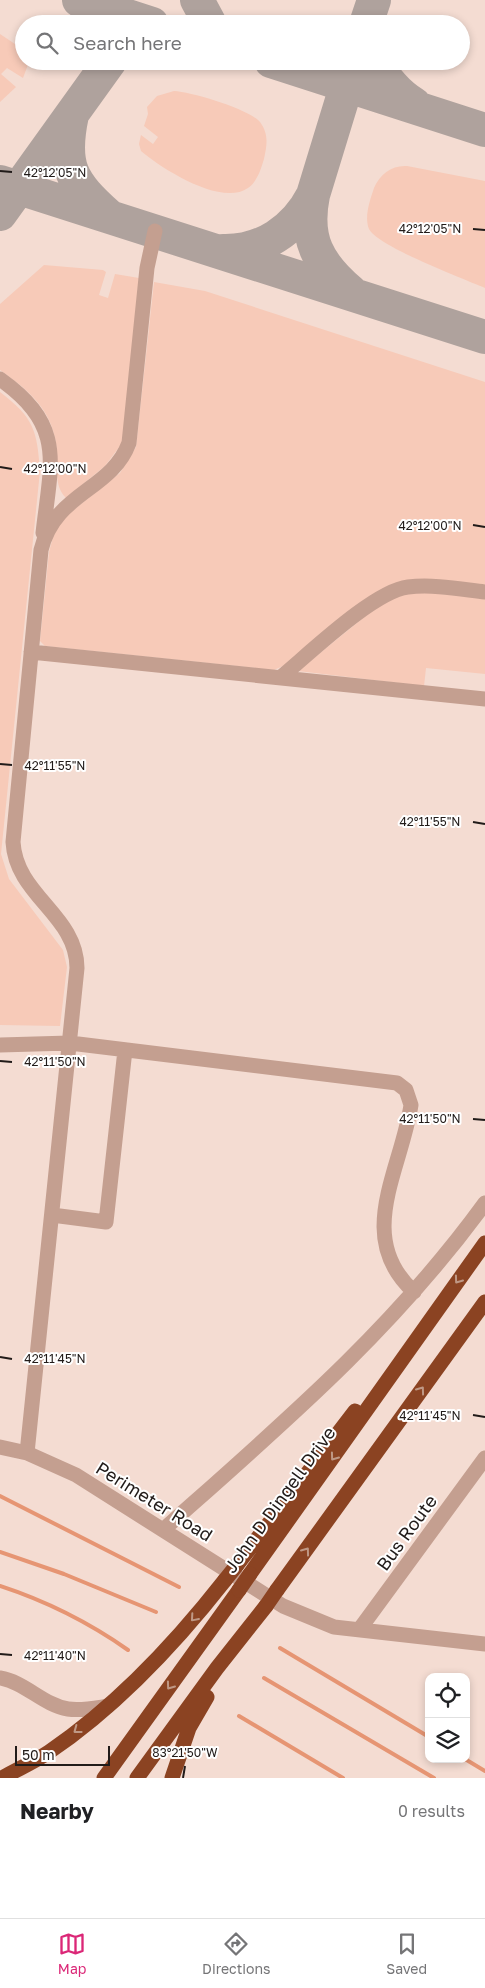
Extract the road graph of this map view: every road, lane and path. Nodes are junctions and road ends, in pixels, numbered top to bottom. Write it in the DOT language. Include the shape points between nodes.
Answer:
graph roads {
  1 [pos="155,231"];
  2 [pos="0,379"];
  3 [pos="41,550"];
  4 [pos="485,592"];
  5 [pos="31,652"];
  6 [pos="280,677"];
  7 [pos="485,699"];
  8 [pos="70,1043"];
  9 [pos="0,1045"];
  10 [pos="125,1050"];
  11 [pos="485,1203"];
  12 [pos="52,1216"];
  13 [pos="485,1243"];
  14 [pos="414,1292"];
  15 [pos="485,1302"];
  16 [pos="432,1316"];
  17 [pos="0,1447"];
  18 [pos="27,1453"];
  19 [pos="485,1458"];
  20 [pos="163,1530"];
  21 [pos="254,1622"];
  22 [pos="358,1630"];
  23 [pos="485,1644"];
  24 [pos="0,1678"];
  25 [pos="108,1706"];
  26 [pos="2,1778"];
  27 [pos="104,1778"];
  28 [pos="137,1778"];
  29 [pos="172,1778"];
  1 -- 3 [label="lane" via="147,268 129,443 111,470 58,514 50,525"];
  2 -- 3 [label="lane" via="29,401 49,445"];
  3 -- 5 [label="lane"];
  4 -- 6 [label="lane" via="423,586 391,592 367,606"];
  5 -- 6 [label="lane"];
  5 -- 8 [label="lane" via="14,854 24,879 68,931 74,943 77,968"];
  6 -- 7 [label="lane"];
  8 -- 9 [label="lane"];
  8 -- 10 [label="lane"];
  8 -- 12 [label="lane"];
  10 -- 12 [label="lane" via="106,1222"];
  10 -- 14 [label="lane" via="388,1080 406,1090 410,1097 410,1114 383,1224 385,1243 396,1272"];
  11 -- 14 [label="lane"];
  12 -- 18 [label="lane"];
  13 -- 16 [label="highway, John D Dingell Drive, one-way"];
  14 -- 20 [label="lane" via="335,1376"];
  21 -- 15 [label="highway, one-way, bridge"];
  16 -- 25 [label="highway, one-way, bridge" via="418,1328 225,1580 151,1666"];
  16 -- 27 [label="highway, John D Dingell Drive, one-way, bridge" via="424,1332"];
  17 -- 18 [label="lane, Perimeter Road"];
  18 -- 20 [label="lane, Perimeter Road" via="76,1475"];
  19 -- 22 [label="lane, Bus Route"];
  20 -- 22 [label="lane, Perimeter Road" via="283,1606 334,1627"];
  21 -- 28 [label="highway"];
  21 -- 29 [label="highway" via="199,1710"];
  22 -- 23 [label="lane, Perimeter Road"];
  24 -- 25 [label="lane" via="9,1679 67,1709"];
  25 -- 26 [label="highway, one-way" via="48,1752"];
}
